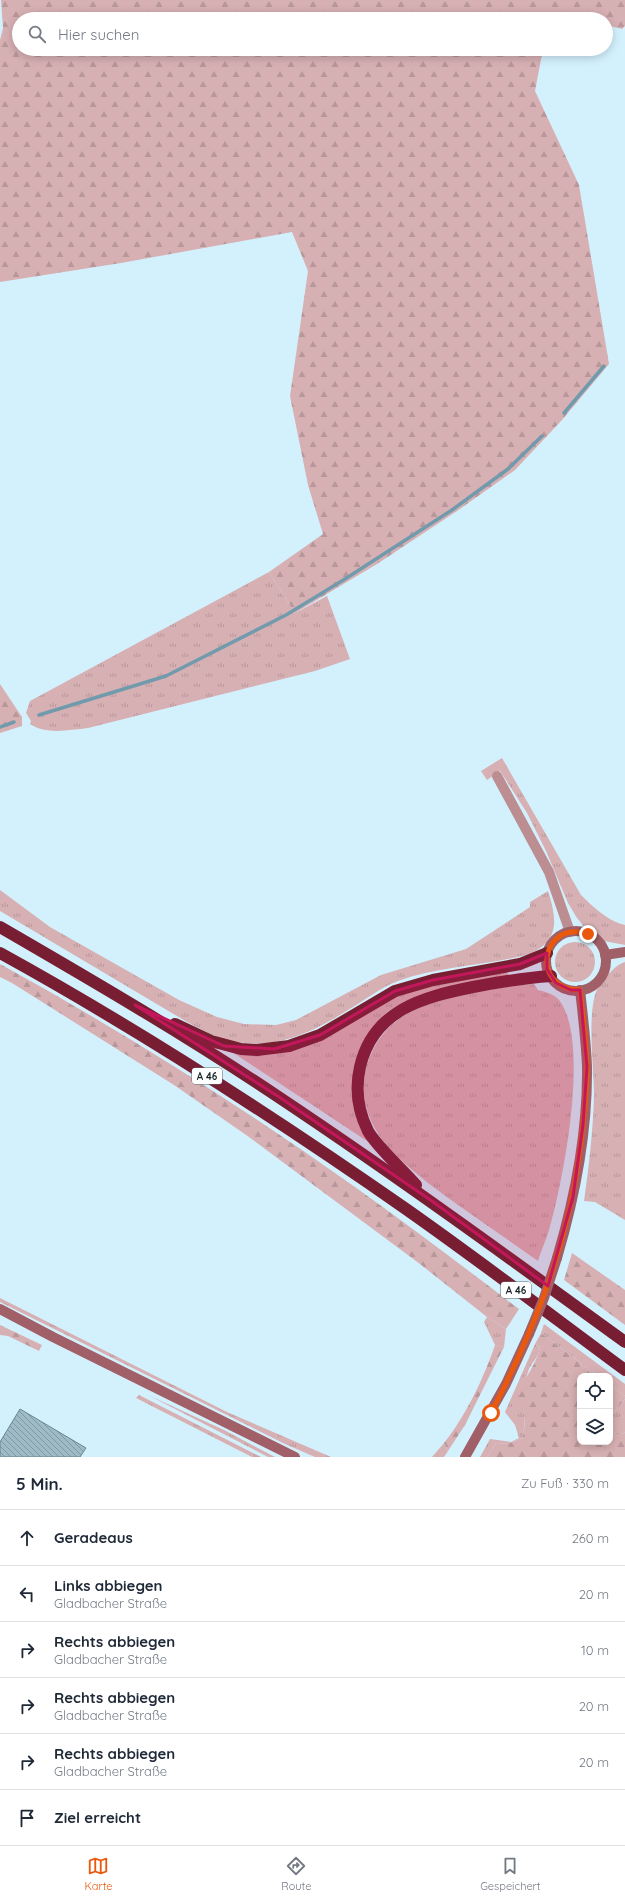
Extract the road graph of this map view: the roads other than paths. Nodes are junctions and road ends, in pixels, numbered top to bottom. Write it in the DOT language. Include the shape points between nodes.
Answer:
graph roads {
  1 [pos="497,776"];
  2 [pos="0,927"];
  3 [pos="570,932"];
  4 [pos="625,952"];
  5 [pos="0,953"];
  6 [pos="548,953"];
  7 [pos="606,956"];
  8 [pos="550,976"];
  9 [pos="580,990"];
  10 [pos="135,1005"];
  11 [pos="429,1199"];
  12 [pos="0,1309"];
  13 [pos="625,1342"];
  14 [pos="625,1370"];
  15 [pos="295,1457"];
  16 [pos="465,1457"];
  1 -- 3 [label="street" via="549,872"];
  2 -- 10 [label="highway, A 46"];
  3 -- 6 [label="main road" via="556,939"];
  3 -- 7 [label="main road" via="580,931 592,936 602,946"];
  4 -- 7 [label="main road"];
  5 -- 14 [label="highway, A 46" via="178,1057 407,1209"];
  6 -- 8 [label="main road" via="547,969"];
  6 -- 10 [label="highway" via="520,964 433,980 395,991 320,1035 274,1049 224,1046"];
  7 -- 9 [label="main road" via="606,964 600,978 588,988"];
  8 -- 9 [label="main road" via="563,988"];
  8 -- 11 [label="highway" via="443,992 417,1001 390,1016 369,1042 358,1074 357,1088 362,1116 369,1132 379,1145"];
  9 -- 16 [label="main road, bridge" via="585,1032 586,1097 573,1197 544,1298 506,1384"];
  10 -- 11 [label="highway, A 46"];
  11 -- 13 [label="highway, A 46"];
  12 -- 15 [label="main road"];
}
